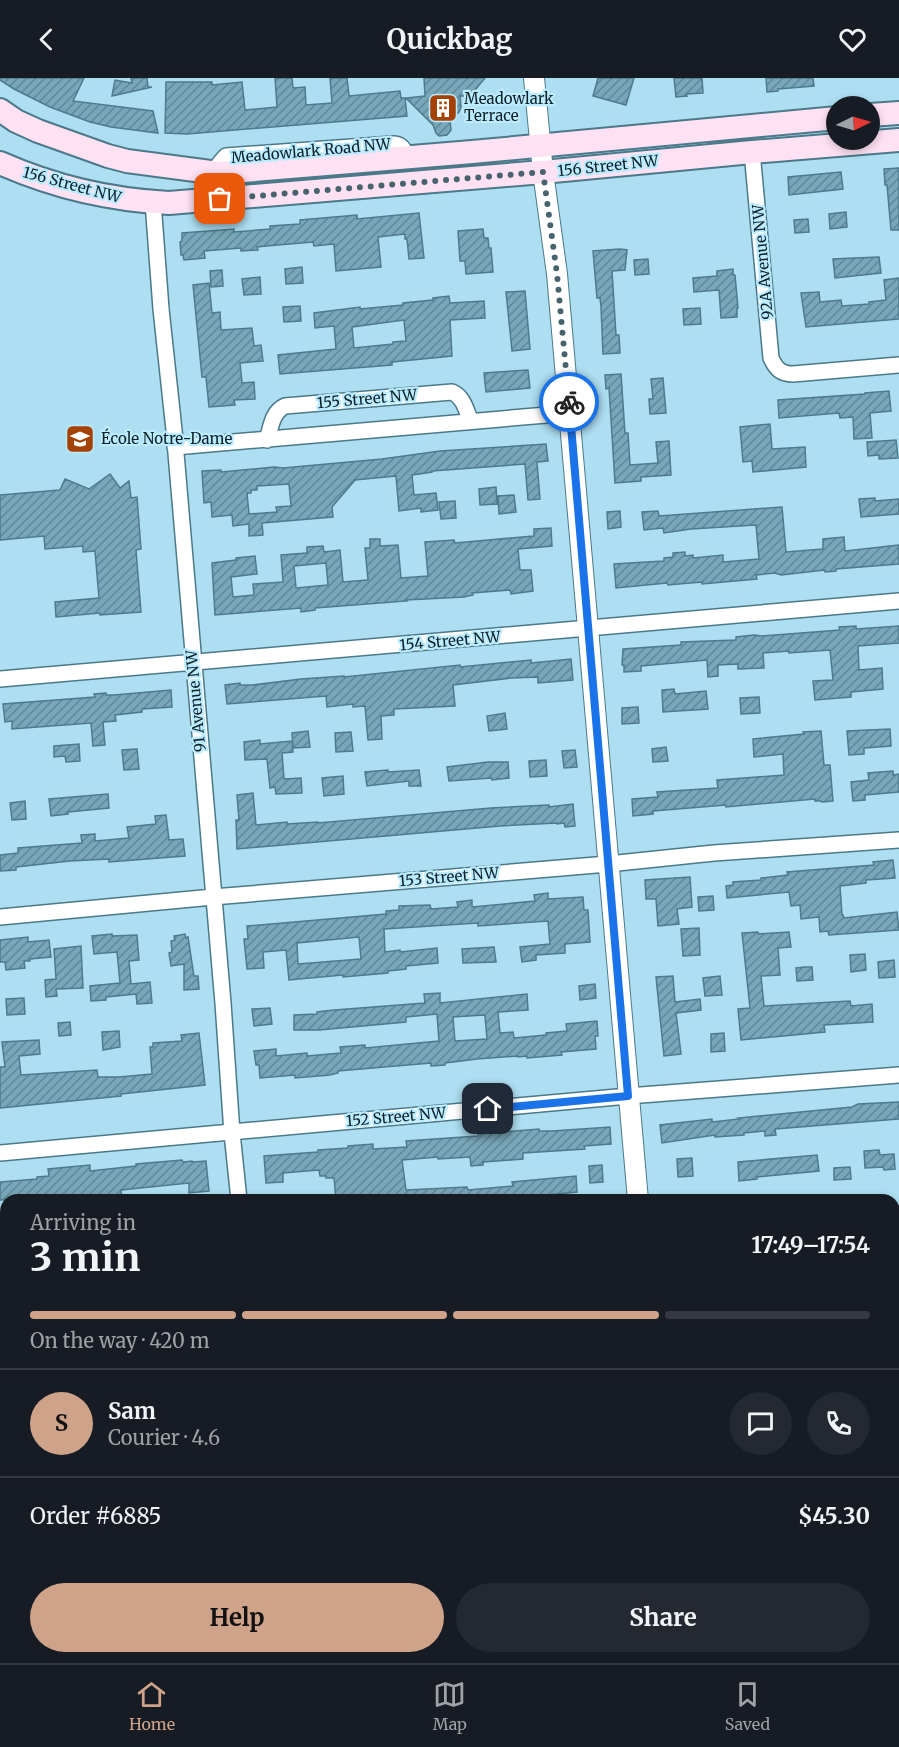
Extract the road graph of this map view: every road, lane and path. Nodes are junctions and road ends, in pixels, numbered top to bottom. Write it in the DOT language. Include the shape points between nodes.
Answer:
graph roads {
  1 [pos="534,78"];
  2 [pos="899,112"];
  3 [pos="880,114"];
  4 [pos="8,116"];
  5 [pos="826,119"];
  6 [pos="899,140"];
  7 [pos="541,145"];
  8 [pos="752,152"];
  9 [pos="0,163"];
  10 [pos="543,172"];
  11 [pos="153,202"];
  12 [pos="899,365"];
  13 [pos="570,413"];
  14 [pos="471,421"];
  15 [pos="267,440"];
  16 [pos="175,447"];
  17 [pos="899,601"];
  18 [pos="588,628"];
  19 [pos="193,663"];
  20 [pos="0,679"];
  21 [pos="899,840"];
  22 [pos="608,864"];
  23 [pos="213,897"];
  24 [pos="0,917"];
  25 [pos="899,1075"];
  26 [pos="628,1096"];
  27 [pos="232,1133"];
  28 [pos="0,1153"];
  29 [pos="237,1194"];
  30 [pos="637,1194"];
  1 -- 7 [label="street"];
  2 -- 3 [label="main road"];
  4 -- 7 [label="main road, 156 Street NW" via="38,131 127,161 218,173"];
  5 -- 7 [label="main road, 156 Street NW"];
  6 -- 8 [label="main road, 156 Street NW"];
  7 -- 10 [label="street"];
  8 -- 10 [label="main road, 156 Street NW"];
  8 -- 12 [label="street, 92A Avenue NW" via="771,358 779,370 793,374"];
  9 -- 11 [label="main road, 156 Street NW" via="85,192"];
  10 -- 11 [label="main road, 156 Street NW" via="194,202"];
  10 -- 13 [label="street"];
  11 -- 16 [label="street, 91 Avenue NW"];
  13 -- 14 [label="street, 155 Street NW"];
  13 -- 18 [label="street"];
  14 -- 15 [label="street, 155 Street NW"];
  14 -- 15 [label="street, 155 Street NW" via="460,396 452,392 285,406 275,413"];
  15 -- 16 [label="street, 155 Street NW"];
  16 -- 19 [label="street, 91 Avenue NW"];
  17 -- 18 [label="street, 154 Street NW"];
  18 -- 19 [label="street, 154 Street NW"];
  18 -- 22 [label="street"];
  19 -- 20 [label="street, 154 Street NW"];
  19 -- 23 [label="street, 91 Avenue NW"];
  21 -- 22 [label="street, 153 Street NW"];
  22 -- 23 [label="street, 153 Street NW"];
  22 -- 26 [label="street"];
  23 -- 24 [label="street, 153 Street NW"];
  23 -- 27 [label="street, 91 Avenue NW"];
  25 -- 26 [label="street, 152 Street NW"];
  26 -- 27 [label="street, 152 Street NW"];
  26 -- 30 [label="street"];
  27 -- 28 [label="street, 152 Street NW"];
  27 -- 29 [label="street, 91 Avenue NW"];
}
